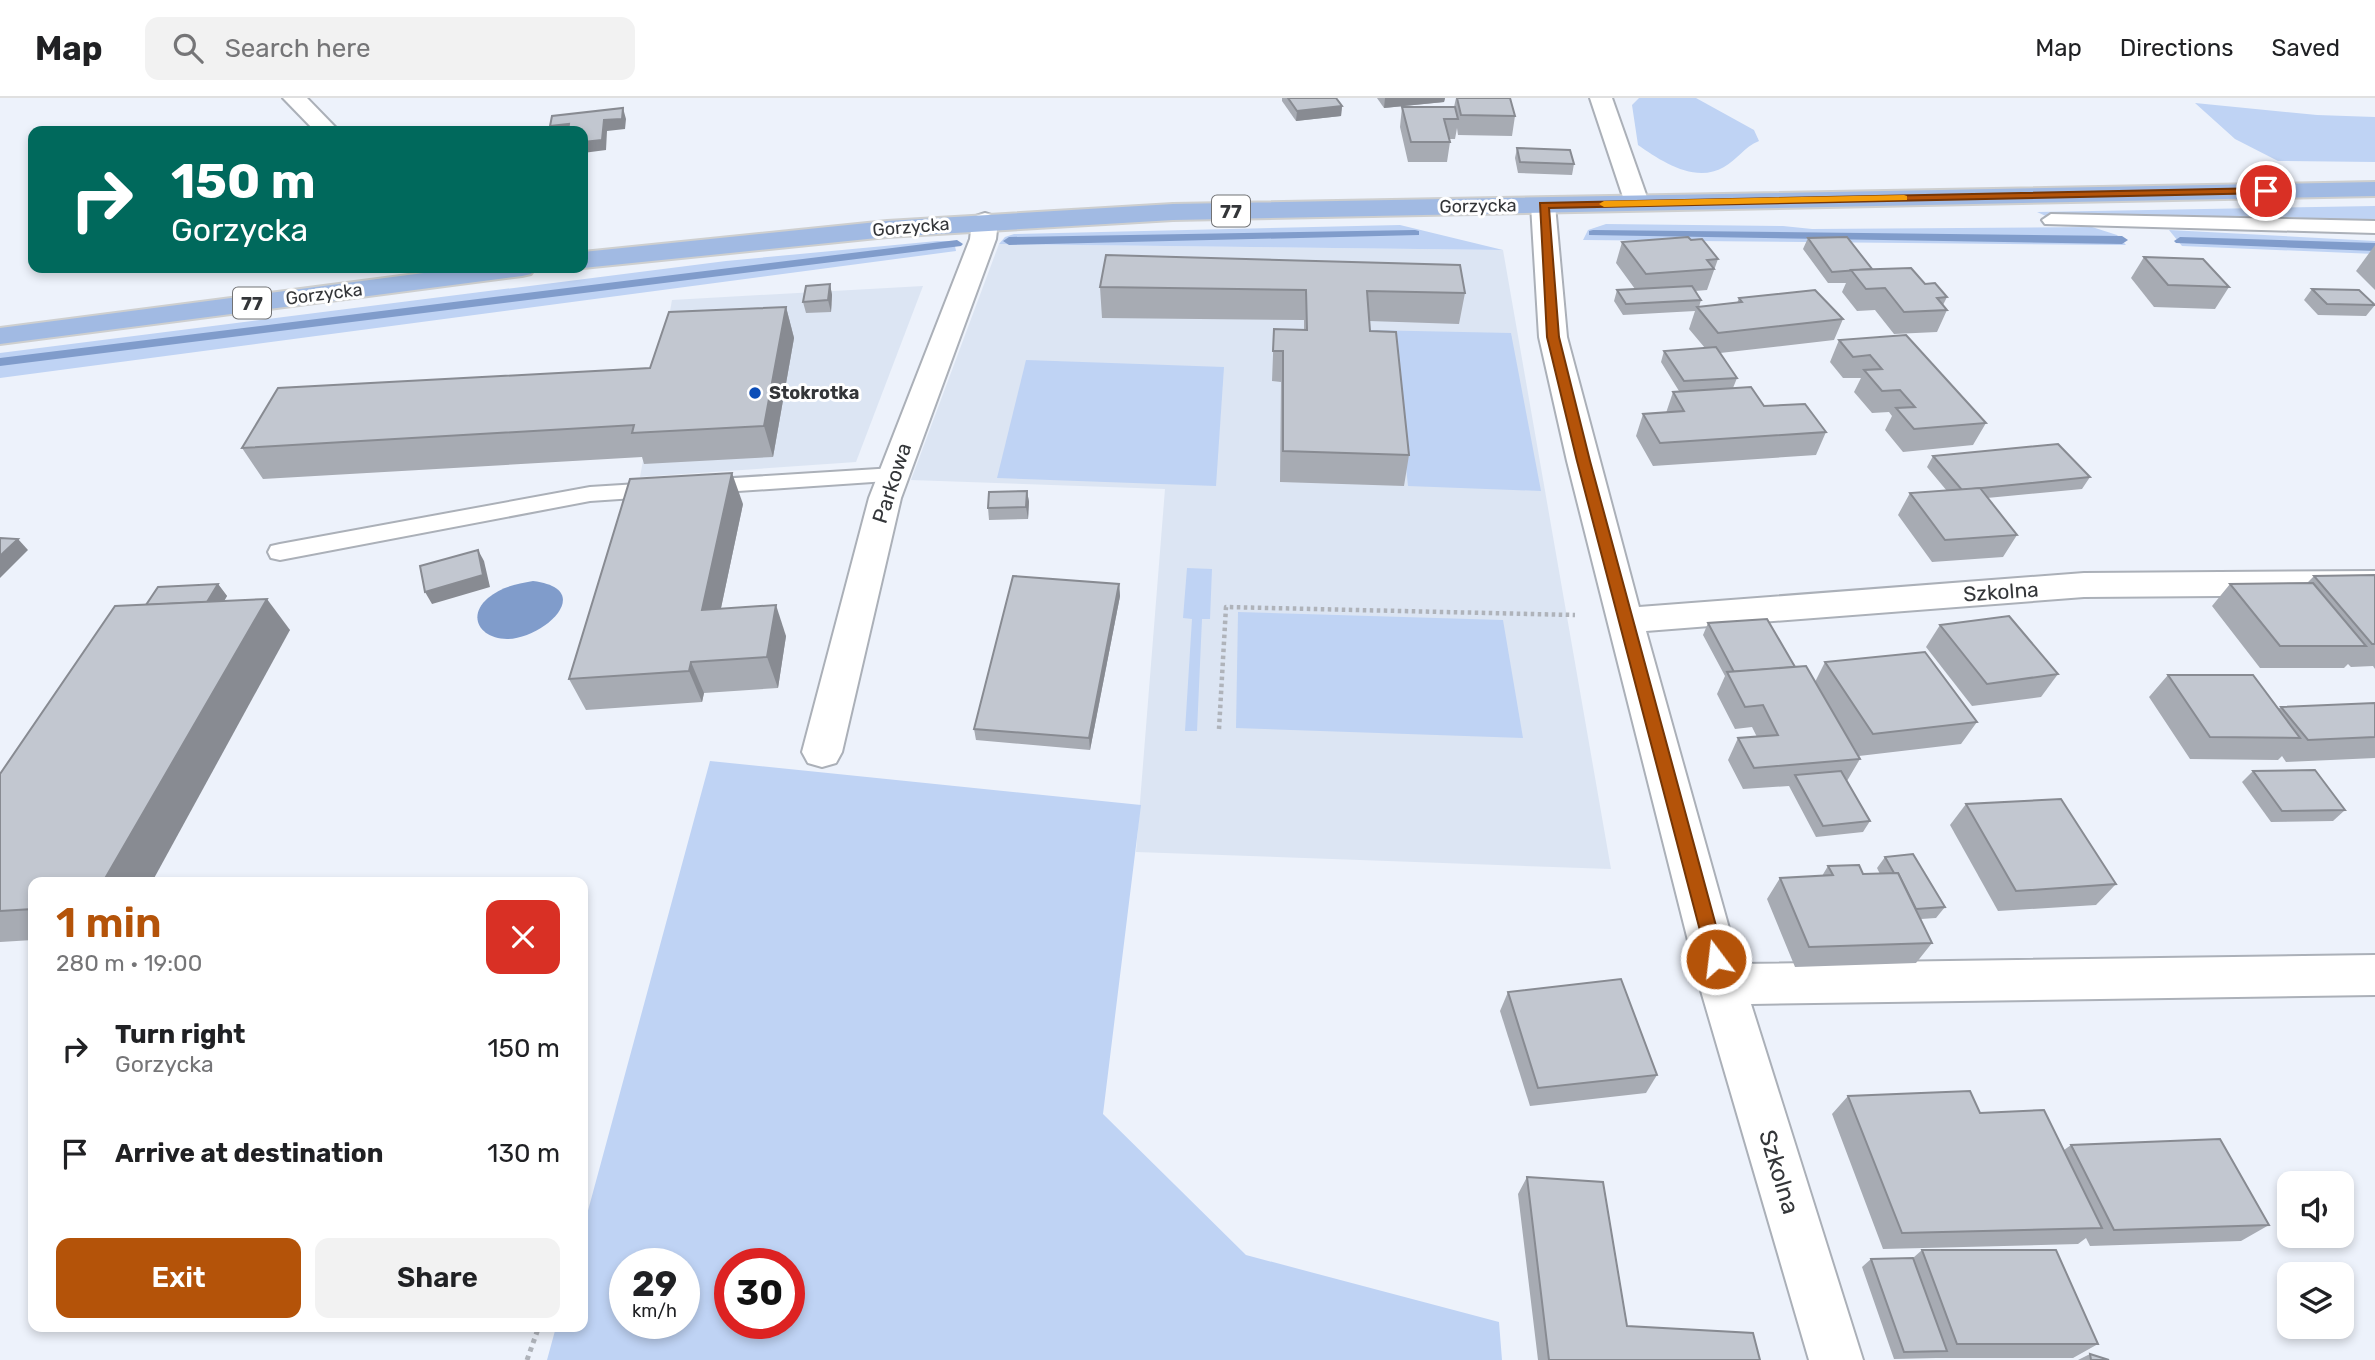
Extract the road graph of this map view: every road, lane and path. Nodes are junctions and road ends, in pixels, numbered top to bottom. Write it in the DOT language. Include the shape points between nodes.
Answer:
graph roads {
  1 [pos="294,98"];
  2 [pos="1601,98"];
  3 [pos="323,126"];
  4 [pos="2375,189"];
  5 [pos="1637,203"];
  6 [pos="1543,205"];
  7 [pos="2051,220"];
  8 [pos="985,221"];
  9 [pos="2375,228"];
  10 [pos="588,259"];
  11 [pos="480,273"];
  12 [pos="0,336"];
  13 [pos="894,475"];
  14 [pos="280,552"];
  15 [pos="2375,583"];
  16 [pos="1583,615"];
  17 [pos="1628,620"];
  18 [pos="1219,729"];
  19 [pos="822,752"];
  20 [pos="2375,975"];
  21 [pos="1722,984"];
  22 [pos="537,1332"];
  23 [pos="527,1360"];
  24 [pos="1836,1360"];
  1 -- 3 [label="street"];
  2 -- 5 [label="street"];
  4 -- 5 [label="main road, Gorzycka / 77"];
  5 -- 6 [label="main road, Gorzycka / 77"];
  6 -- 8 [label="main road, Gorzycka / 77" via="1173,212"];
  6 -- 17 [label="street, Szkolna" via="1553,337"];
  7 -- 9 [label="lane"];
  8 -- 10 [label="main road, Gorzycka / 77"];
  8 -- 13 [label="street, Parkowa" via="983,239"];
  11 -- 12 [label="main road, Gorzycka / 77"];
  13 -- 14 [label="lane" via="590,494"];
  13 -- 19 [label="street, Parkowa"];
  15 -- 17 [label="street, Szkolna" via="2084,585"];
  16 -- 18 [label="path" via="1226,607"];
  17 -- 21 [label="street, Szkolna"];
  20 -- 21 [label="street"];
  21 -- 24 [label="street, Szkolna"];
  22 -- 23 [label="path"];
}
